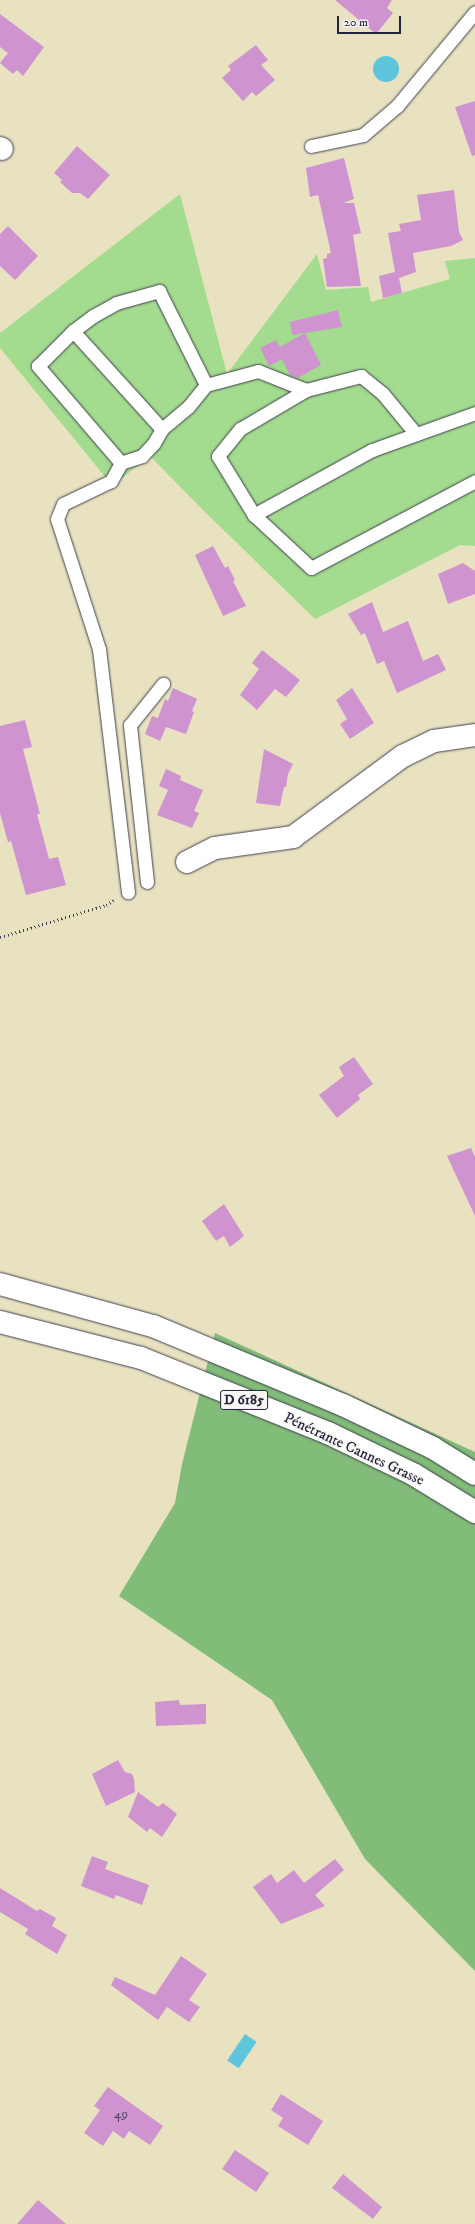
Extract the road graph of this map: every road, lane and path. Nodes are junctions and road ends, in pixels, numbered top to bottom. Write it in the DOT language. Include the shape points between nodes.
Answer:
graph roads {
  1 [pos="475,12"];
  2 [pos="311,146"];
  3 [pos="73,331"];
  4 [pos="206,385"];
  5 [pos="306,390"];
  6 [pos="475,413"];
  7 [pos="162,429"];
  8 [pos="416,434"];
  9 [pos="121,463"];
  10 [pos="475,481"];
  11 [pos="254,515"];
  12 [pos="163,684"];
  13 [pos="475,735"];
  14 [pos="187,862"];
  15 [pos="147,882"];
  16 [pos="128,892"];
  17 [pos="0,937"];
  18 [pos="0,1284"];
  19 [pos="0,1322"];
  20 [pos="475,1474"];
  21 [pos="475,1512"];
  1 -- 2 [label="lane" via="397,106 363,135"];
  3 -- 4 [label="lane" via="116,303 159,291"];
  3 -- 7 [label="lane"];
  3 -- 9 [label="lane" via="38,366"];
  4 -- 5 [label="lane" via="258,370"];
  4 -- 7 [label="lane" via="188,407"];
  5 -- 8 [label="lane" via="361,376 384,394"];
  5 -- 11 [label="lane" via="240,429 218,456"];
  6 -- 8 [label="lane"];
  7 -- 9 [label="lane" via="142,456"];
  8 -- 11 [label="lane" via="372,450"];
  9 -- 16 [label="lane" via="112,481 63,504 57,519 99,649"];
  10 -- 11 [label="lane" via="311,568"];
  12 -- 15 [label="lane" via="130,725"];
  13 -- 14 [label="main road" via="434,741 403,756 293,837 215,848"];
  16 -- 17 [label="path" via="106,905"];
  18 -- 20 [label="main road, D 6185" via="153,1326 343,1405 433,1448"];
  19 -- 21 [label="main road, Pénétrante Cannes Grasse / D 6185" via="141,1358 328,1433 413,1474"];
}
